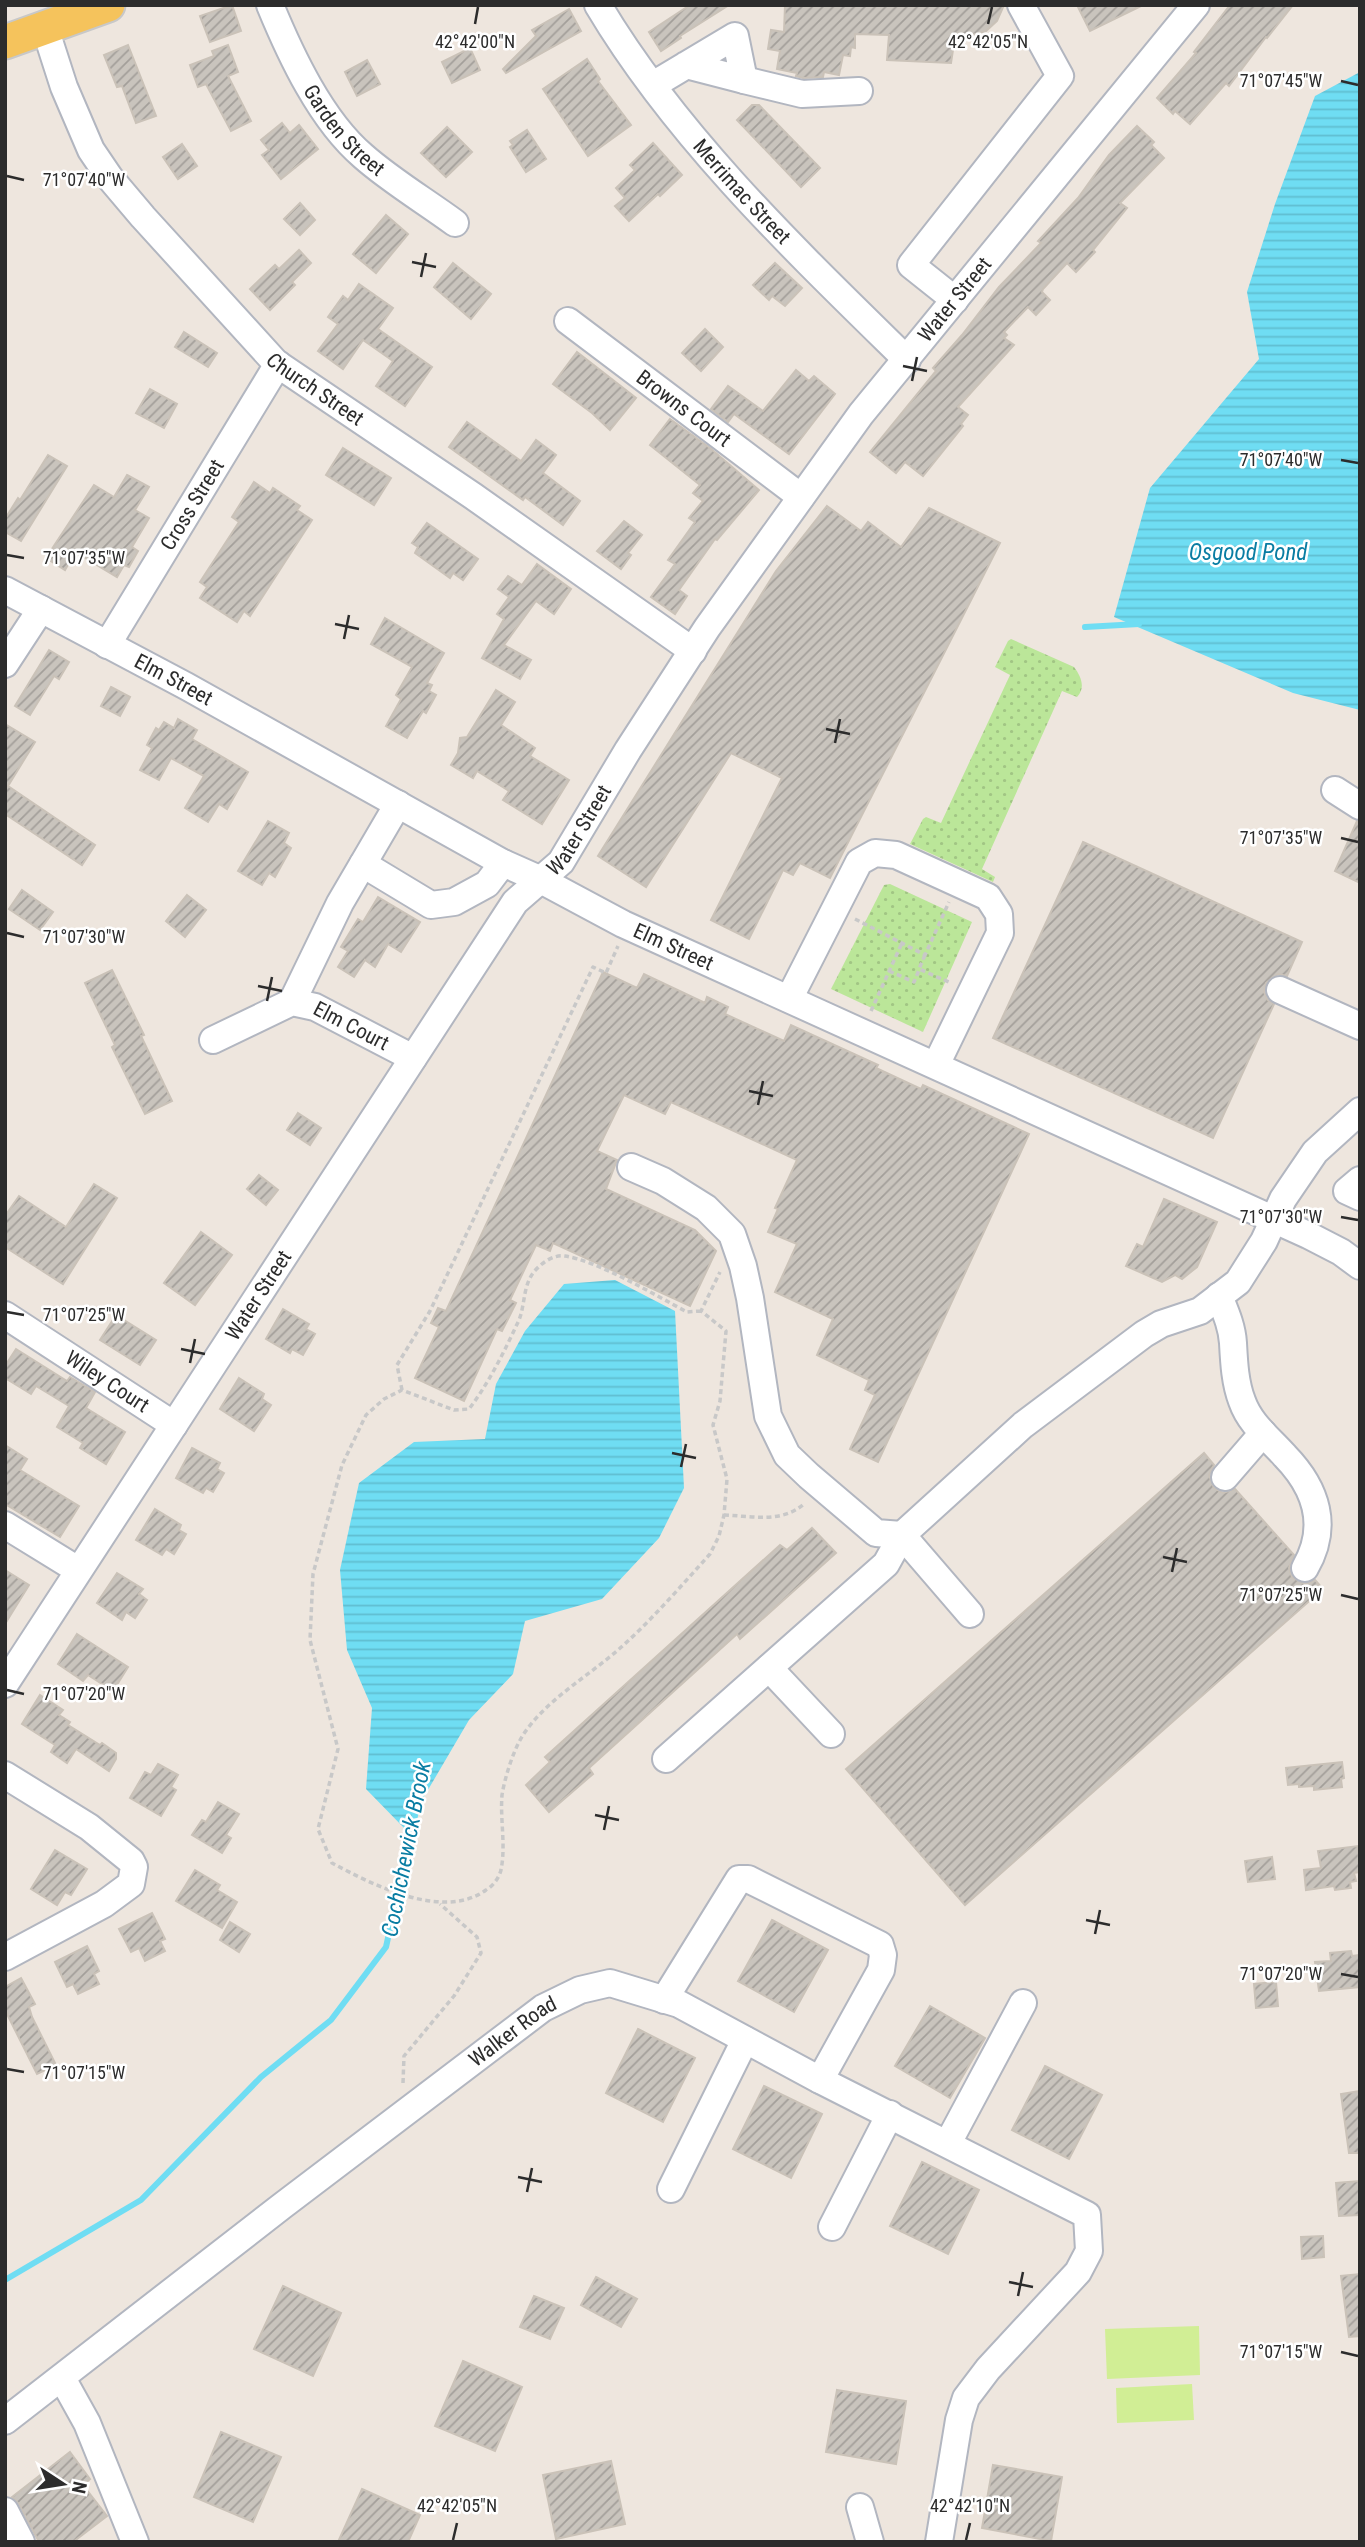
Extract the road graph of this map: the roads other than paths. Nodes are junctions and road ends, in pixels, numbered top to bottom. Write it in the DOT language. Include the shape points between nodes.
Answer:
graph roads {
  1 [pos="108,5"];
  2 [pos="270,5"];
  3 [pos="598,5"];
  4 [pos="1021,5"];
  5 [pos="1196,5"];
  6 [pos="45,28"];
  7 [pos="5,42"];
  8 [pos="686,65"];
  9 [pos="744,80"];
  10 [pos="653,85"];
  11 [pos="859,91"];
  12 [pos="455,223"];
  13 [pos="955,300"];
  14 [pos="568,321"];
  15 [pos="907,360"];
  16 [pos="278,364"];
  17 [pos="801,497"];
  18 [pos="5,590"];
  19 [pos="41,609"];
  20 [pos="107,645"];
  21 [pos="692,651"];
  22 [pos="5,664"];
  23 [pos="1335,790"];
  24 [pos="398,804"];
  25 [pos="1360,806"];
  26 [pos="503,863"];
  27 [pos="363,864"];
  28 [pos="539,879"];
  29 [pos="1280,990"];
  30 [pos="789,999"];
  31 [pos="292,1002"];
  32 [pos="1360,1026"];
  33 [pos="213,1040"];
  34 [pos="414,1058"];
  35 [pos="936,1065"];
  36 [pos="1360,1111"];
  37 [pos="632,1167"];
  38 [pos="1360,1180"];
  39 [pos="1360,1197"];
  40 [pos="1273,1221"];
  41 [pos="1360,1266"];
  42 [pos="1219,1296"];
  43 [pos="5,1315"];
  44 [pos="174,1425"];
  45 [pos="1263,1433"];
  46 [pos="1225,1477"];
  47 [pos="5,1525"];
  48 [pos="902,1535"];
  49 [pos="1305,1568"];
  50 [pos="78,1570"];
  51 [pos="970,1614"];
  52 [pos="769,1668"];
  53 [pos="5,1684"];
  54 [pos="831,1734"];
  55 [pos="666,1759"];
  56 [pos="5,1775"];
  57 [pos="5,1957"];
  58 [pos="664,2000"];
  59 [pos="1023,2003"];
  60 [pos="745,2039"];
  61 [pos="820,2080"];
  62 [pos="890,2114"];
  63 [pos="948,2143"];
  64 [pos="671,2189"];
  65 [pos="832,2227"];
  66 [pos="62,2378"];
  67 [pos="5,2421"];
  68 [pos="860,2507"];
  69 [pos="5,2511"];
  70 [pos="21,2542"];
  71 [pos="135,2542"];
  72 [pos="870,2542"];
  73 [pos="939,2542"];
  1 -- 6 [label="main road"];
  2 -- 12 [label="street, Garden Street" via="293,58 341,133 363,156"];
  3 -- 10 [label="street, Merrimac Street"];
  4 -- 13 [label="street" via="1060,76 911,265"];
  5 -- 13 [label="street, Water Street"];
  6 -- 7 [label="main road"];
  6 -- 16 [label="street, Church Street" via="91,150 110,178"];
  8 -- 9 [label="street"];
  8 -- 9 [label="street" via="735,36"];
  8 -- 10 [label="street"];
  9 -- 11 [label="street" via="802,94"];
  10 -- 15 [label="street, Merrimac Street" via="762,214"];
  13 -- 15 [label="street, Water Street"];
  14 -- 17 [label="street, Browns Court"];
  15 -- 17 [label="street, Water Street"];
  16 -- 20 [label="street, Cross Street"];
  16 -- 21 [label="street, Church Street"];
  17 -- 21 [label="street, Water Street"];
  18 -- 19 [label="street, Elm Street"];
  19 -- 20 [label="street, Elm Street"];
  19 -- 22 [label="street"];
  20 -- 24 [label="street, Elm Street"];
  21 -- 28 [label="street, Water Street" via="561,862"];
  23 -- 25 [label="street"];
  24 -- 26 [label="street, Elm Street"];
  24 -- 27 [label="street"];
  26 -- 27 [label="street" via="487,884 454,902 431,905"];
  26 -- 28 [label="street, Elm Street"];
  27 -- 31 [label="street"];
  28 -- 30 [label="street, Elm Street" via="623,924"];
  28 -- 34 [label="street, Water Street" via="515,902"];
  29 -- 32 [label="street"];
  30 -- 35 [label="street, Elm Street"];
  30 -- 35 [label="street" via="859,862 875,853 896,855 988,897 999,914 1000,933"];
  31 -- 33 [label="street, Elm Court"];
  31 -- 34 [label="street, Elm Court" via="315,1007"];
  34 -- 44 [label="street, Water Street"];
  35 -- 40 [label="street, Elm Street"];
  36 -- 40 [label="street" via="1315,1152"];
  37 -- 48 [label="street" via="706,1208 732,1234 750,1298 768,1416 787,1455 876,1533"];
  38 -- 39 [label="street" via="1347,1191"];
  40 -- 41 [label="street, Elm Street" via="1341,1252"];
  40 -- 42 [label="street" via="1238,1282"];
  42 -- 45 [label="street" via="1229,1321 1241,1400"];
  42 -- 48 [label="street" via="1200,1311 1144,1334 1023,1425"];
  43 -- 44 [label="street, Wiley Court"];
  44 -- 50 [label="street, Water Street"];
  45 -- 46 [label="street"];
  45 -- 49 [label="street" via="1288,1458 1316,1502 1316,1544"];
  47 -- 50 [label="street"];
  48 -- 51 [label="street"];
  48 -- 52 [label="street" via="886,1564"];
  50 -- 53 [label="street, Water Street"];
  52 -- 54 [label="street"];
  52 -- 55 [label="street"];
  56 -- 57 [label="street" via="89,1827 134,1867 131,1884 104,1905"];
  58 -- 60 [label="street, Walker Road"];
  58 -- 61 [label="street" via="739,1879 880,1945 881,1970"];
  58 -- 66 [label="street, Walker Road" via="610,1983 580,1990 543,2008"];
  59 -- 63 [label="street"];
  60 -- 61 [label="street, Walker Road"];
  60 -- 64 [label="street"];
  61 -- 62 [label="street, Walker Road"];
  62 -- 63 [label="street, Walker Road"];
  62 -- 65 [label="street"];
  63 -- 73 [label="street, Walker Road" via="1087,2215 1089,2251 1078,2272 966,2398"];
  66 -- 67 [label="street, Walker Road"];
  66 -- 71 [label="street" via="87,2423"];
  68 -- 72 [label="street"];
  69 -- 70 [label="street"];
}
